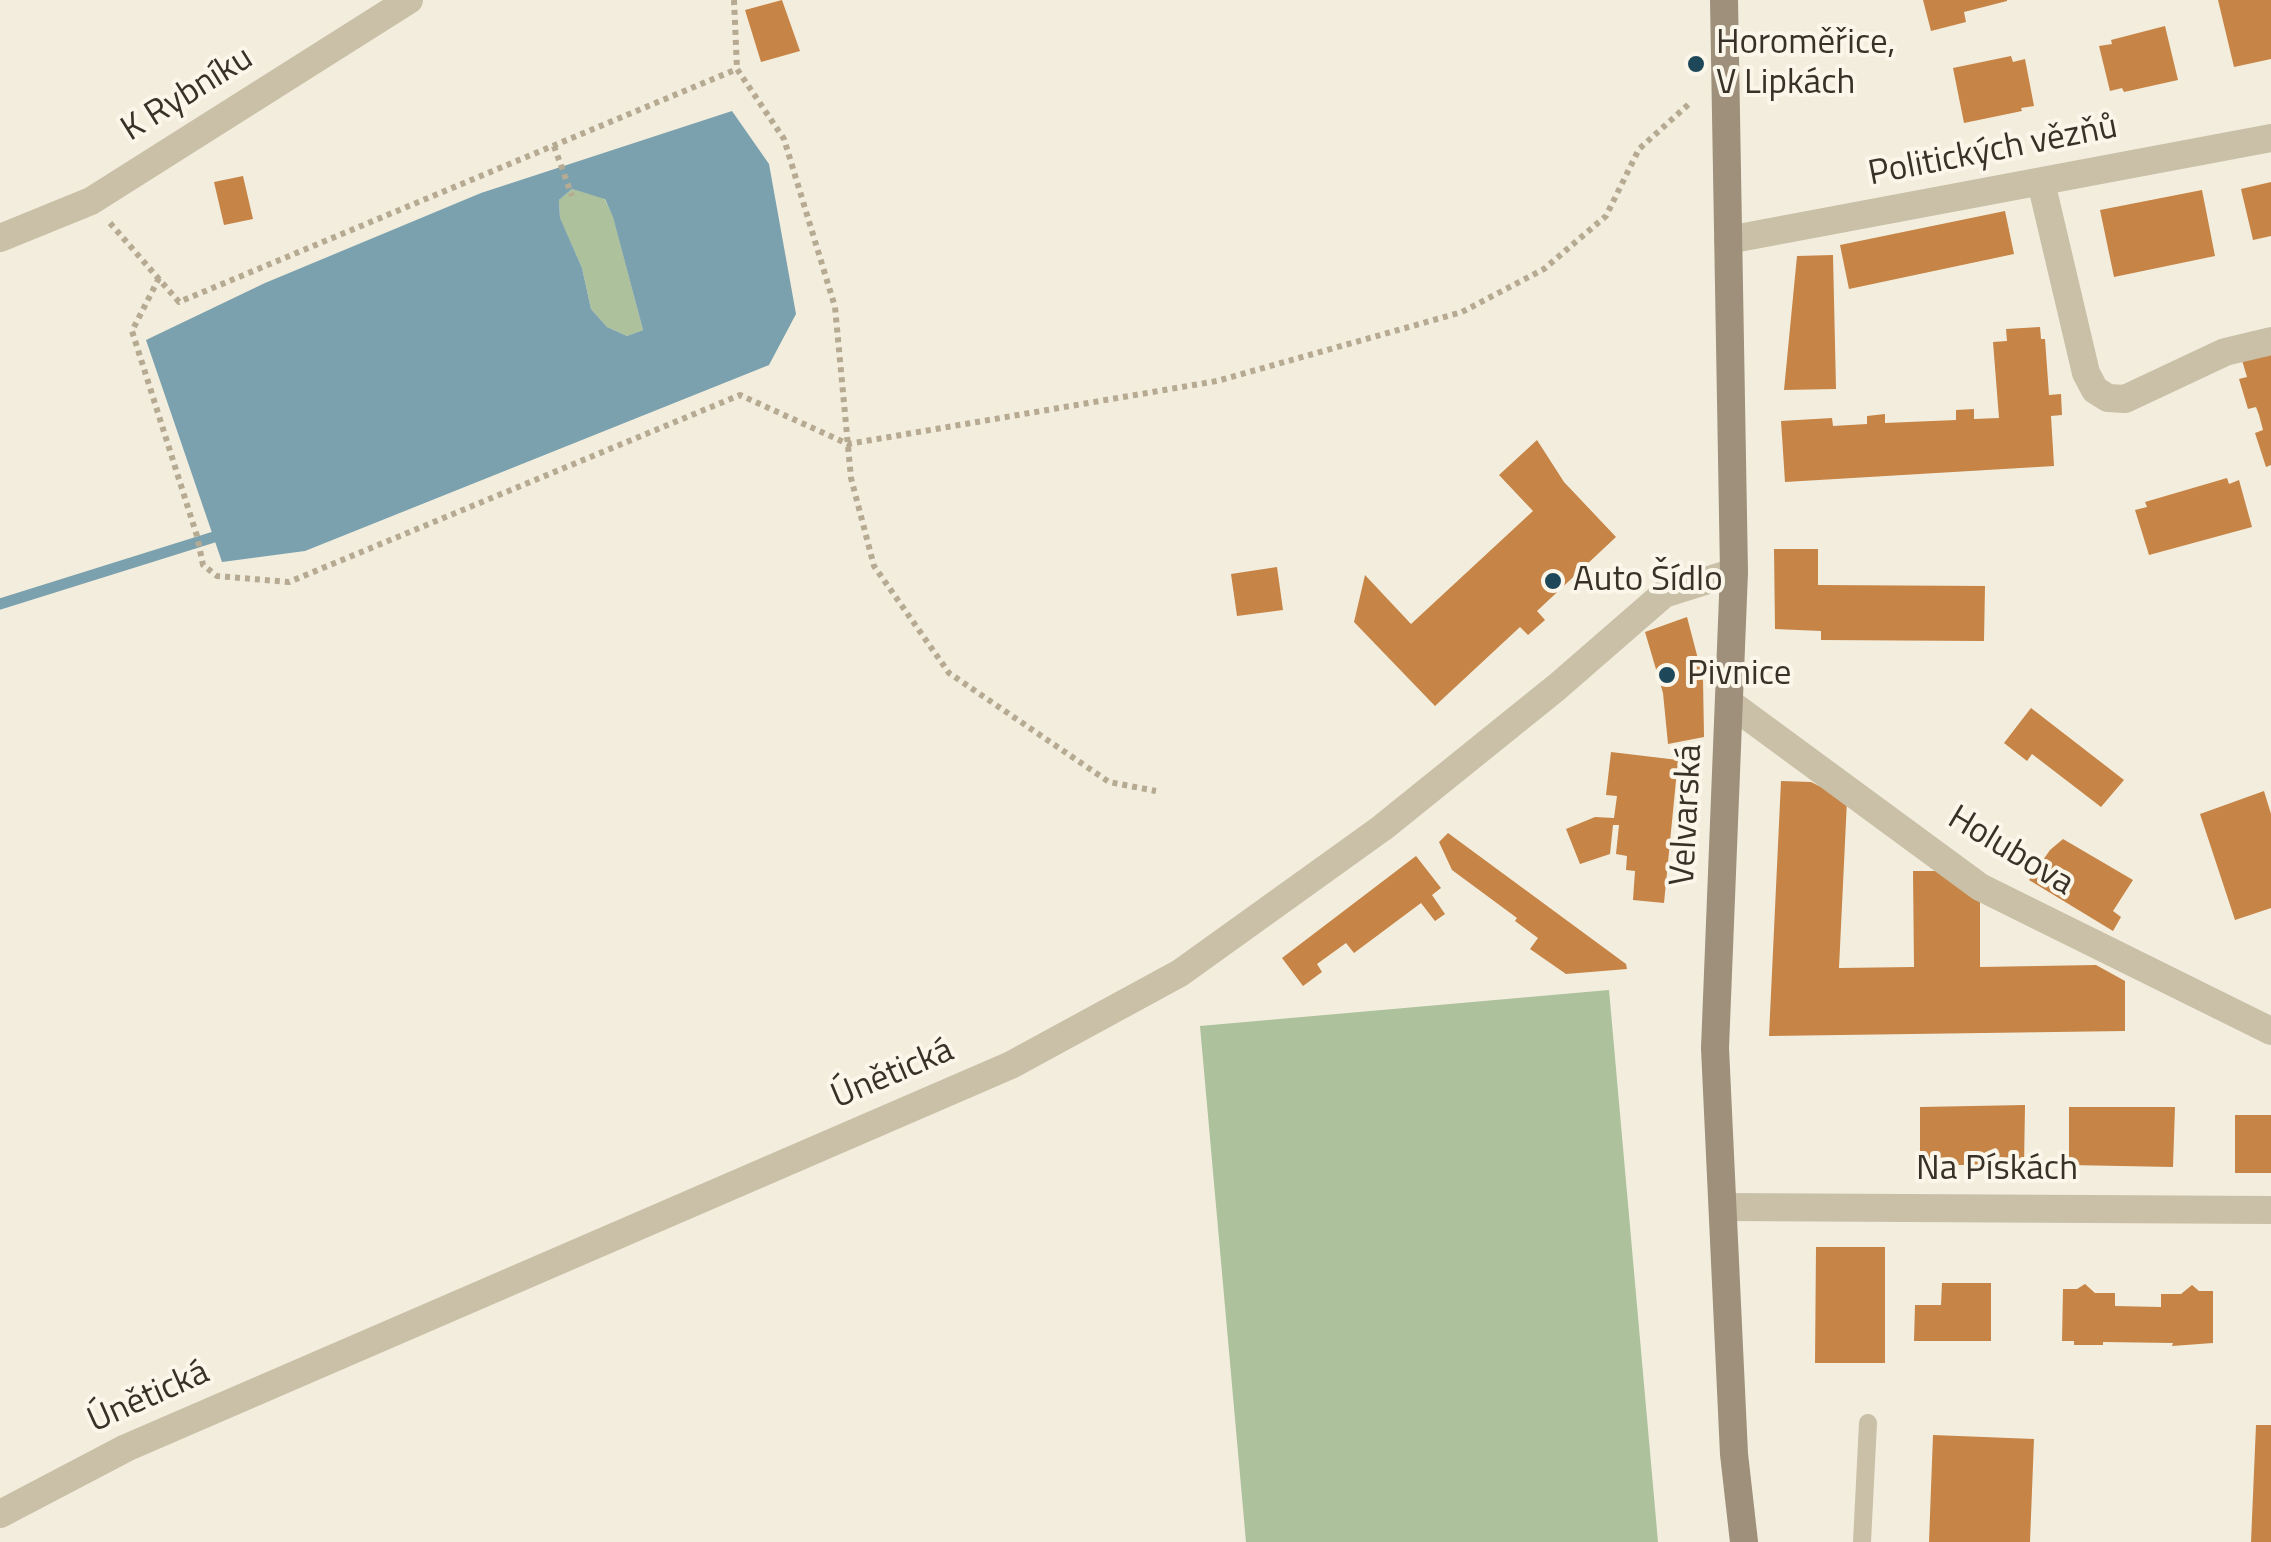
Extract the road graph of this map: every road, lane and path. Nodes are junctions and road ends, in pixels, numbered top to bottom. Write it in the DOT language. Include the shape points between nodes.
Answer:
graph roads {
  1 [pos="409,0"];
  2 [pos="734,0"];
  3 [pos="1724,0"];
  4 [pos="736,69"];
  5 [pos="1690,103"];
  6 [pos="2271,138"];
  7 [pos="555,149"];
  8 [pos="2041,182"];
  9 [pos="572,196"];
  10 [pos="91,200"];
  11 [pos="0,238"];
  12 [pos="1728,240"];
  13 [pos="159,278"];
  14 [pos="2271,342"];
  15 [pos="848,444"];
  16 [pos="1734,572"];
  17 [pos="1731,704"];
  18 [pos="1156,791"];
  19 [pos="2271,1031"];
  20 [pos="1723,1207"];
  21 [pos="2271,1210"];
  22 [pos="1868,1422"];
  23 [pos="0,1514"];
  24 [pos="1744,1542"];
  25 [pos="1862,1542"];
  1 -- 10 [label="street, K Rybníku"];
  2 -- 4 [label="path"];
  3 -- 12 [label="main road, Velvarská"];
  4 -- 7 [label="path"];
  4 -- 15 [label="path" via="784,139 830,289"];
  5 -- 15 [label="path" via="1639,149 1606,216 1544,269 1462,312 1217,381"];
  6 -- 8 [label="street, Politických vězňů"];
  7 -- 9 [label="path"];
  7 -- 13 [label="path" via="179,302"];
  8 -- 12 [label="street, Politických vězňů"];
  8 -- 14 [label="street" via="2095,390 2124,399 2225,352"];
  10 -- 11 [label="street, K Rybníku"];
  10 -- 13 [label="path"];
  12 -- 16 [label="main road, Velvarská"];
  13 -- 15 [label="path" via="132,330 203,565 217,576 290,582 740,395"];
  15 -- 18 [label="path" via="874,566 949,673 1109,782"];
  16 -- 17 [label="main road, Velvarská"];
  16 -- 23 [label="street, Únětická" via="1664,594 1382,828 1238,934 1012,1065 126,1448"];
  17 -- 19 [label="street, Holubova" via="1980,887"];
  17 -- 20 [label="main road, Velvarská" via="1715,1048"];
  20 -- 21 [label="street, Na Pískách"];
  20 -- 24 [label="main road, Velvarská"];
  22 -- 25 [label="lane"];
}
